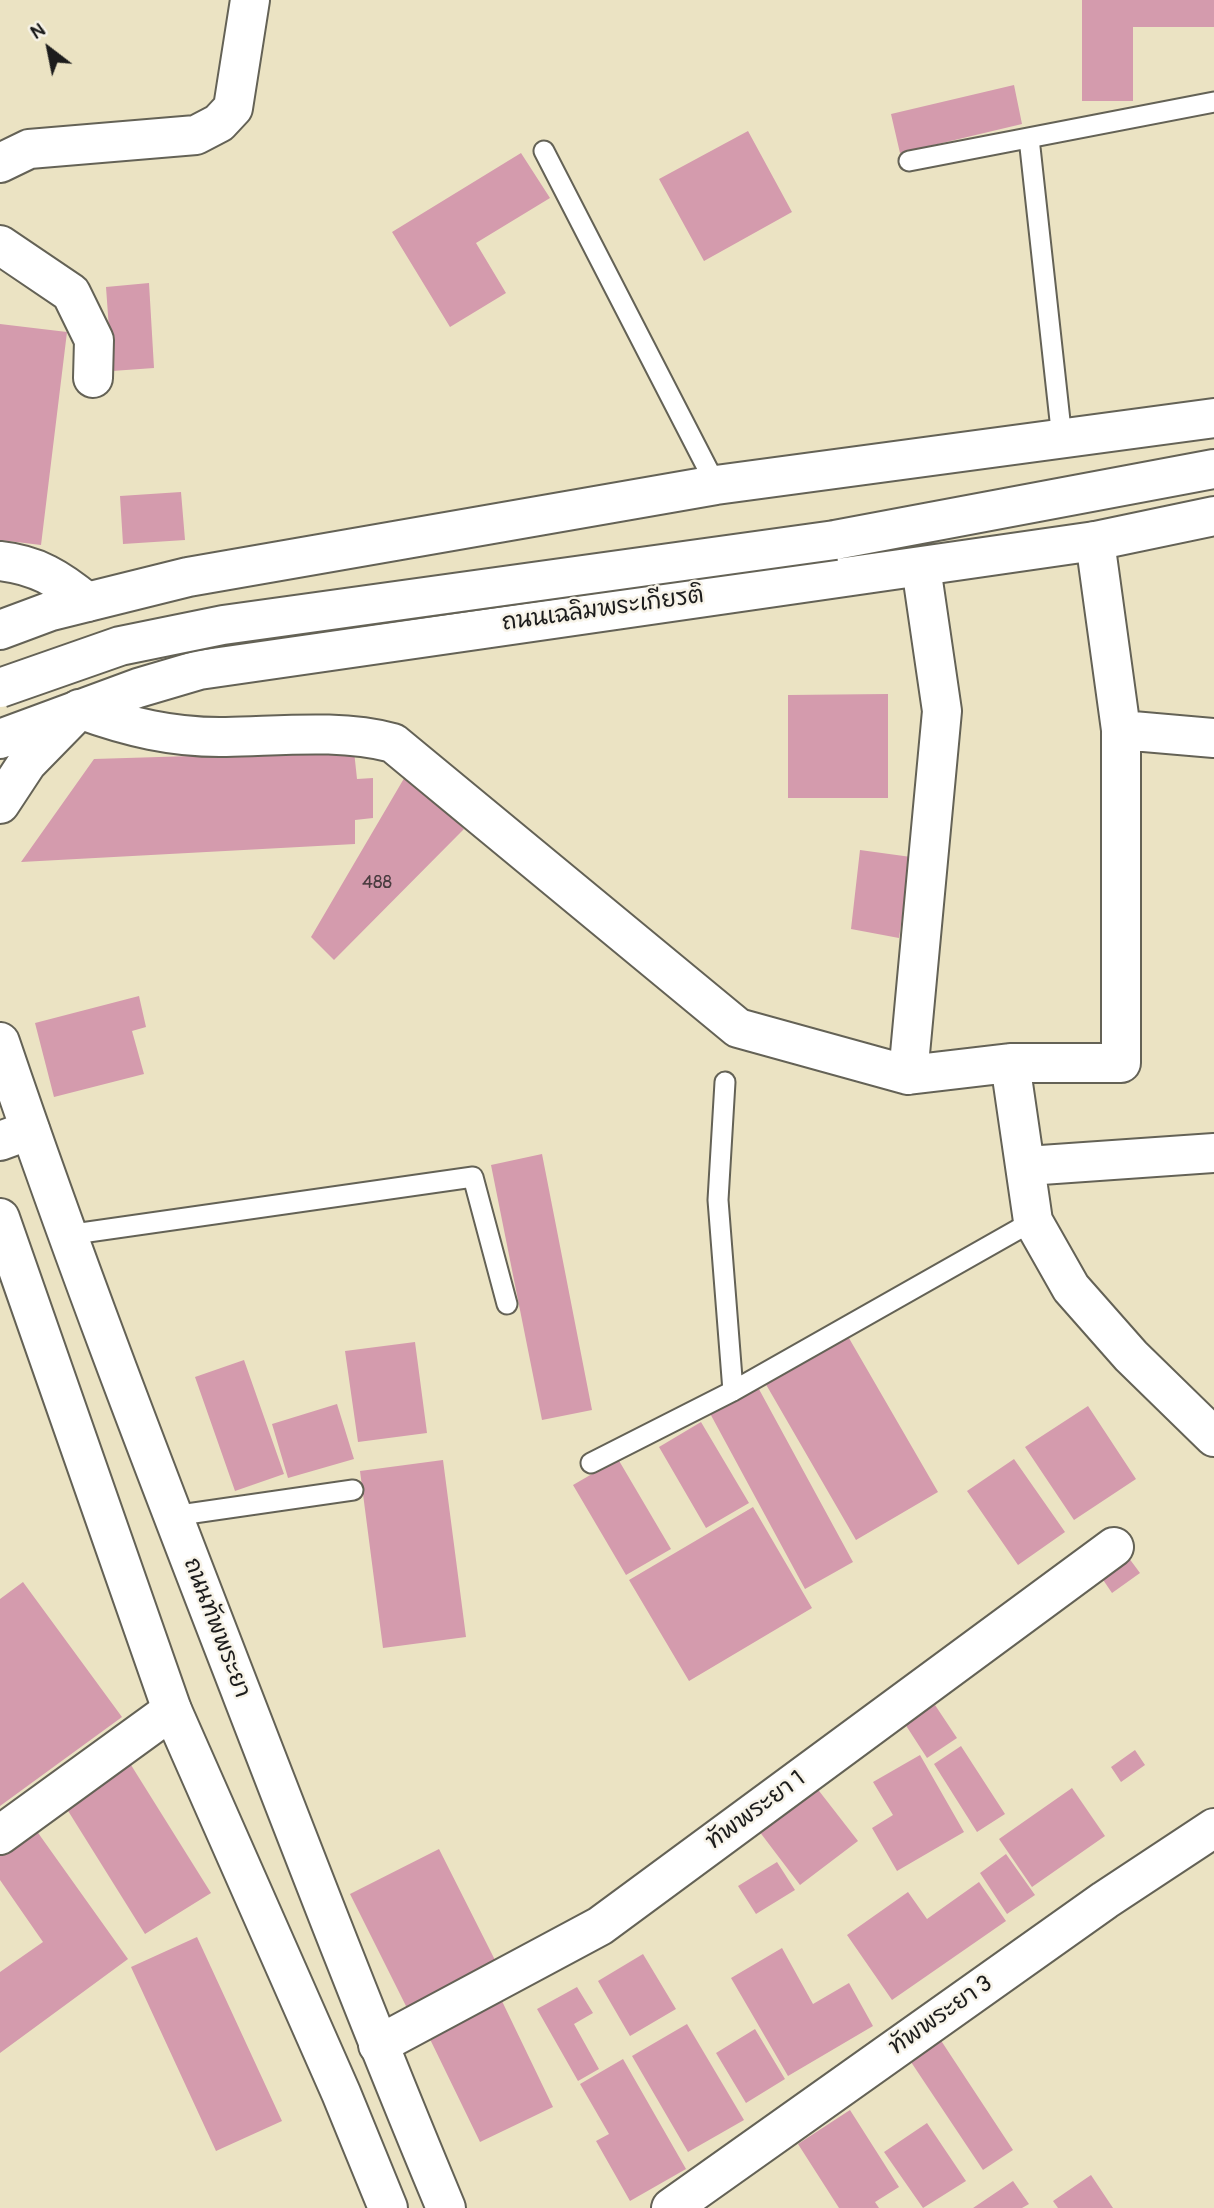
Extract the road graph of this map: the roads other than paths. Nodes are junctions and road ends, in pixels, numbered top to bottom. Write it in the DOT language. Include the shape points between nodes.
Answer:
graph roads {
  1 [pos="250,0"];
  2 [pos="1214,102"];
  3 [pos="1029,138"];
  4 [pos="544,151"];
  5 [pos="909,161"];
  6 [pos="0,163"];
  7 [pos="0,245"];
  8 [pos="93,378"];
  9 [pos="1214,418"];
  10 [pos="1062,439"];
  11 [pos="1214,469"];
  12 [pos="716,485"];
  13 [pos="1214,516"];
  14 [pos="1095,541"];
  15 [pos="0,561"];
  16 [pos="921,567"];
  17 [pos="188,577"];
  18 [pos="87,602"];
  19 [pos="0,630"];
  20 [pos="199,670"];
  21 [pos="0,688"];
  22 [pos="79,709"];
  23 [pos="1121,730"];
  24 [pos="1214,738"];
  25 [pos="0,739"];
  26 [pos="0,804"];
  27 [pos="0,1042"];
  28 [pos="1010,1063"];
  29 [pos="908,1074"];
  30 [pos="725,1082"];
  31 [pos="15,1135"];
  32 [pos="1214,1153"];
  33 [pos="1027,1166"];
  34 [pos="0,1218"];
  35 [pos="1033,1221"];
  36 [pos="67,1235"];
  37 [pos="507,1304"];
  38 [pos="733,1391"];
  39 [pos="1214,1437"];
  40 [pos="591,1463"];
  41 [pos="353,1490"];
  42 [pos="173,1516"];
  43 [pos="1114,1548"];
  44 [pos="173,1710"];
  45 [pos="1214,1828"];
  46 [pos="0,1835"];
  47 [pos="378,2045"];
  48 [pos="388,2208"];
  49 [pos="446,2208"];
  50 [pos="671,2208"];
  1 -- 6 [label="main road" via="233,108 219,123 196,135 29,149"];
  2 -- 3 [label="lane"];
  3 -- 5 [label="lane"];
  3 -- 10 [label="lane"];
  4 -- 12 [label="lane"];
  7 -- 8 [label="main road" via="71,293 94,340"];
  9 -- 10 [label="main road"];
  10 -- 12 [label="main road"];
  11 -- 21 [label="main road, bridge" via="835,540 223,625 120,646"];
  12 -- 17 [label="main road"];
  13 -- 14 [label="main road, ถนนเฉลิมพระเกียรติ"];
  14 -- 16 [label="main road, ถนนเฉลิมพระเกียรติ"];
  14 -- 23 [label="main road"];
  15 -- 18 [label="main road" via="26,564 54,575"];
  16 -- 20 [label="main road, ถนนเฉลิมพระเกียรติ"];
  16 -- 29 [label="main road" via="942,711"];
  17 -- 18 [label="main road"];
  17 -- 20 [label="main road" via="174,609 173,633 181,655"];
  18 -- 19 [label="main road"];
  20 -- 22 [label="main road, ถนนเฉลิมพระเกียรติ"];
  22 -- 25 [label="main road, ถนนเฉลิมพระเกียรติ"];
  22 -- 26 [label="main road" via="27,763"];
  22 -- 29 [label="main road" via="156,733 367,736 393,743 738,1028"];
  23 -- 24 [label="main road"];
  23 -- 28 [label="main road" via="1121,1063"];
  27 -- 31 [label="main road, ถนนทัพพระยา"];
  28 -- 29 [label="main road"];
  28 -- 33 [label="main road"];
  30 -- 38 [label="lane" via="718,1199"];
  31 -- 36 [label="main road, ถนนทัพพระยา"];
  32 -- 33 [label="main road"];
  33 -- 35 [label="main road"];
  34 -- 44 [label="main road"];
  35 -- 38 [label="lane"];
  35 -- 39 [label="main road" via="1071,1288 1131,1356"];
  36 -- 37 [label="lane" via="473,1177"];
  36 -- 42 [label="main road, ถนนทัพพระยา"];
  38 -- 40 [label="lane"];
  41 -- 42 [label="lane"];
  42 -- 47 [label="main road, ถนนทัพพระยา"];
  43 -- 47 [label="main road, ทัพพระยา 1" via="600,1926"];
  44 -- 46 [label="main road"];
  44 -- 48 [label="main road"];
  45 -- 50 [label="main road, ทัพพระยา 3" via="1105,1900"];
  47 -- 49 [label="main road, ถนนทัพพระยา"];
}
